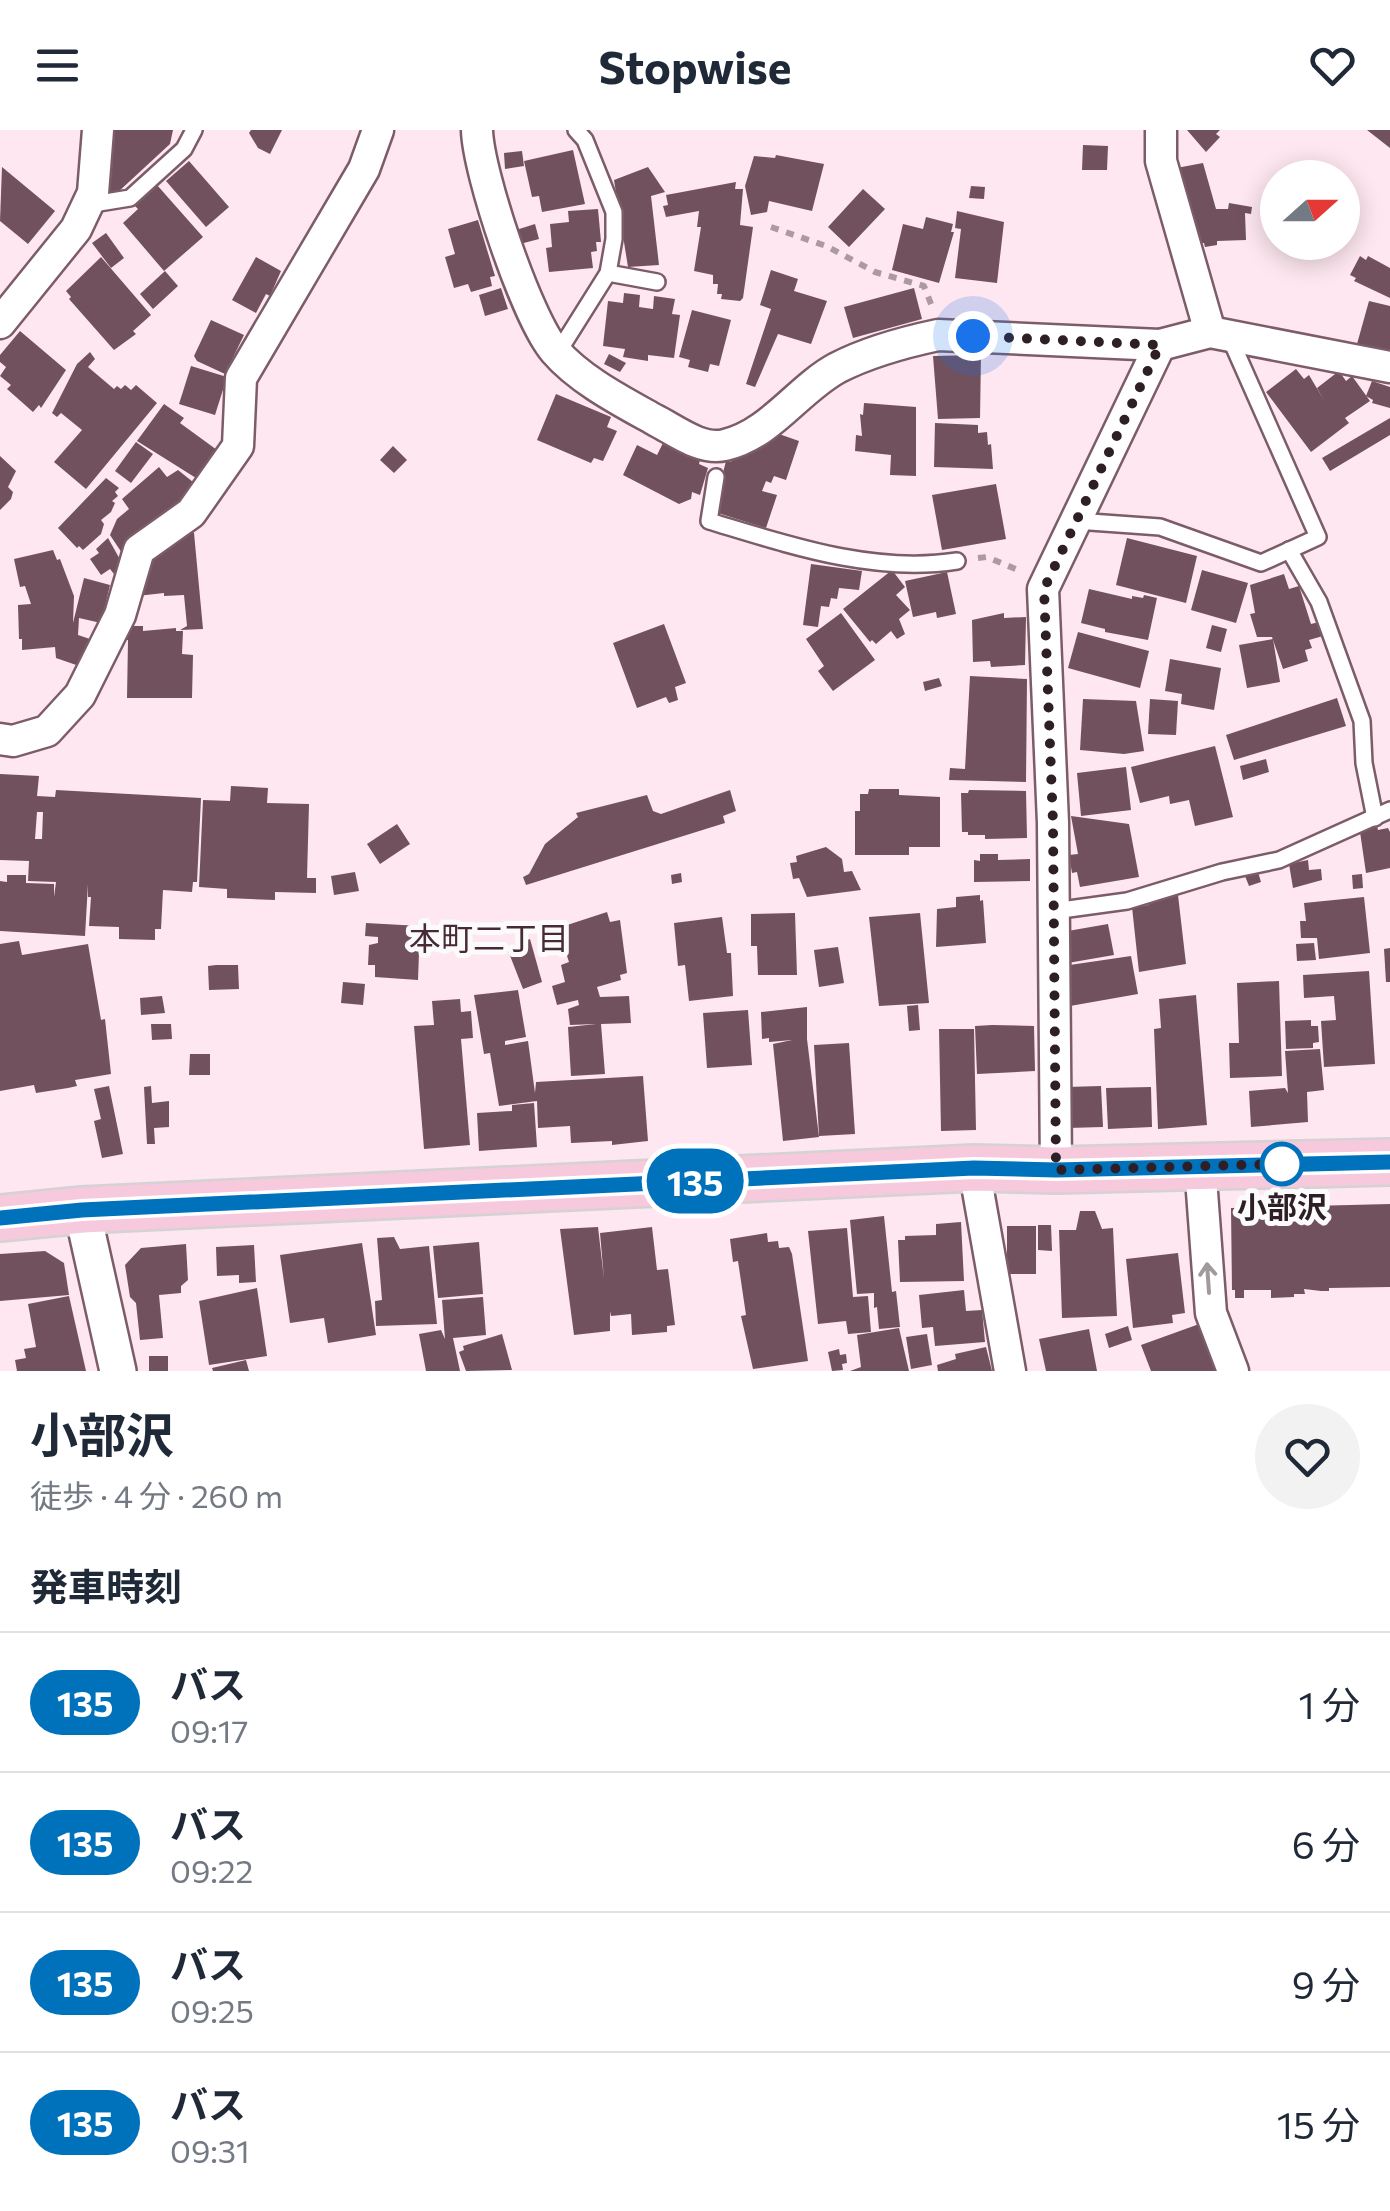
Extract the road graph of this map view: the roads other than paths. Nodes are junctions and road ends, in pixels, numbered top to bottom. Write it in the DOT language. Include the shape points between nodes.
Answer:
graph roads {
  1 [pos="98,130"];
  2 [pos="194,130"];
  3 [pos="378,130"];
  4 [pos="477,130"];
  5 [pos="576,130"];
  6 [pos="1161,130"];
  7 [pos="87,206"];
  8 [pos="608,273"];
  9 [pos="657,282"];
  10 [pos="0,323"];
  11 [pos="1219,334"];
  12 [pos="1160,345"];
  13 [pos="557,354"];
  14 [pos="1390,367"];
  15 [pos="719,461"];
  16 [pos="1076,521"];
  17 [pos="1289,550"];
  18 [pos="957,561"];
  19 [pos="0,739"];
  20 [pos="1383,814"];
  21 [pos="1054,911"];
  22 [pos="1390,1162"];
  23 [pos="1200,1165"];
  24 [pos="974,1168"];
  25 [pos="1056,1170"];
  26 [pos="82,1210"];
  27 [pos="0,1218"];
  28 [pos="118,1371"];
  29 [pos="1010,1371"];
  30 [pos="1233,1371"];
  1 -- 7 [label="street"];
  2 -- 7 [label="lane" via="184,149 130,198"];
  3 -- 19 [label="street" via="364,169 241,378 238,446 191,513 139,550 120,615 80,695 47,730"];
  4 -- 13 [label="street" via="498,221 541,333"];
  5 -- 8 [label="lane" via="614,212"];
  6 -- 11 [label="street" via="1161,161"];
  7 -- 10 [label="street" via="76,230"];
  8 -- 9 [label="lane"];
  8 -- 13 [label="lane"];
  11 -- 12 [label="street"];
  11 -- 14 [label="street"];
  11 -- 17 [label="lane" via="1318,537"];
  12 -- 15 [label="street" via="938,335 910,340 836,369"];
  12 -- 16 [label="street"];
  13 -- 15 [label="street"];
  15 -- 18 [label="lane" via="709,521 822,554 926,566"];
  16 -- 17 [label="lane" via="1160,527 1261,563"];
  16 -- 21 [label="street" via="1044,589"];
  17 -- 20 [label="lane" via="1319,602 1362,722 1364,762"];
  20 -- 21 [label="lane" via="1279,860 1128,901"];
  21 -- 25 [label="street"];
  22 -- 23 [label="main road"];
  23 -- 25 [label="main road"];
  30 -- 23 [label="street, one-way" via="1211,1314"];
  24 -- 25 [label="main road"];
  24 -- 26 [label="main road"];
  24 -- 29 [label="street"];
  26 -- 27 [label="main road"];
  26 -- 28 [label="street"];
}
